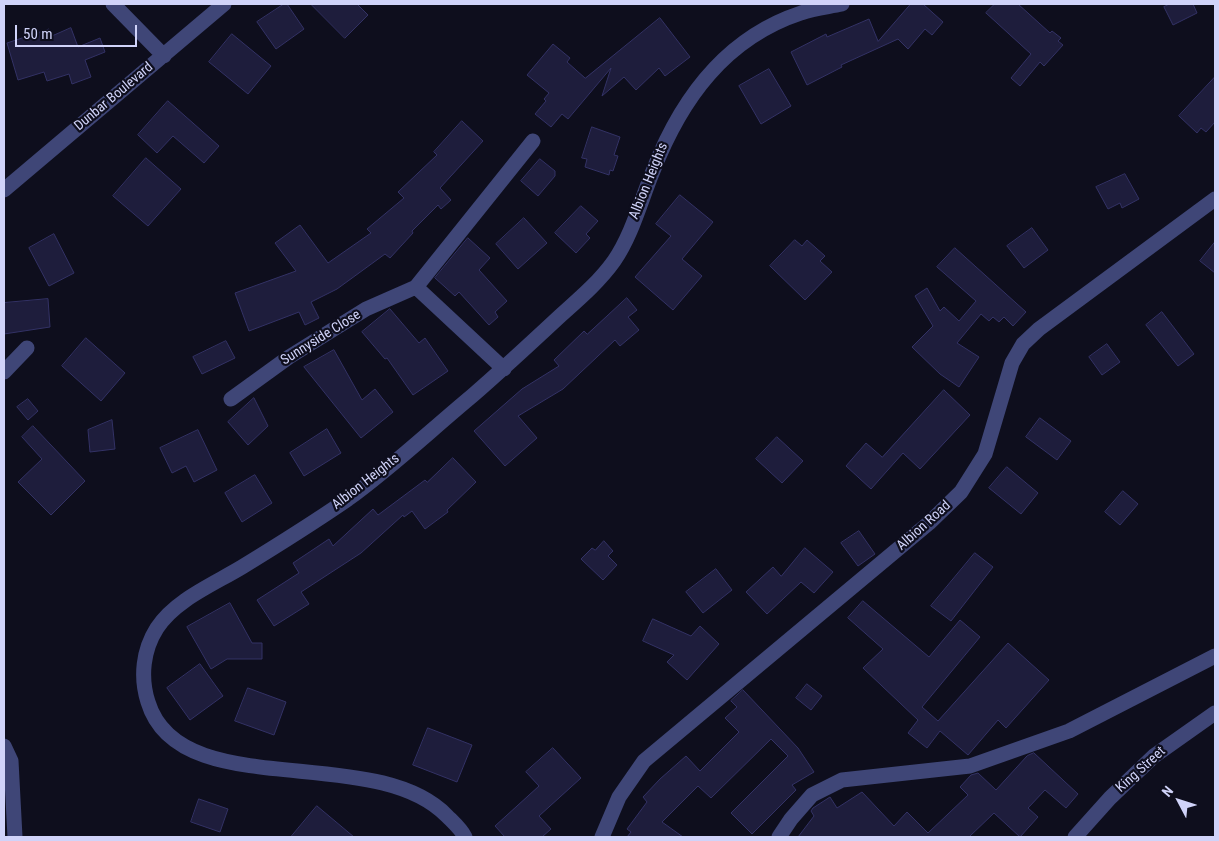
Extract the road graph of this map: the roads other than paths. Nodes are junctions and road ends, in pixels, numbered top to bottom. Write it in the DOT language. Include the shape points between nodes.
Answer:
graph roads {
  1 [pos="113,4"];
  2 [pos="224,4"];
  3 [pos="842,4"];
  4 [pos="164,56"];
  5 [pos="533,141"];
  6 [pos="4,190"];
  7 [pos="1215,199"];
  8 [pos="416,286"];
  9 [pos="27,348"];
  10 [pos="504,369"];
  11 [pos="4,372"];
  12 [pos="231,399"];
  13 [pos="1215,656"];
  14 [pos="1215,713"];
  15 [pos="4,746"];
  16 [pos="15,837"];
  17 [pos="465,837"];
  18 [pos="602,837"];
  19 [pos="779,837"];
  20 [pos="1075,837"];
  1 -- 4 [label="street"];
  2 -- 4 [label="street, Dunbar Boulevard"];
  3 -- 10 [label="street, Albion Heights" via="801,12 762,30 722,58 692,94 665,140 616,259 593,286"];
  4 -- 6 [label="street, Dunbar Boulevard"];
  5 -- 8 [label="street, Sunnyside Close"];
  7 -- 18 [label="street, Albion Road" via="1023,344 1012,363 985,454 961,492 929,523 644,761 619,797"];
  8 -- 10 [label="street"];
  8 -- 12 [label="street, Sunnyside Close" via="366,310 289,357"];
  9 -- 11 [label="street"];
  10 -- 17 [label="street, Albion Heights" via="350,497 175,608 158,626 148,645 143,666 149,708 161,728 180,746 212,759 252,766 376,779 409,790 438,806"];
  13 -- 19 [label="street" via="1068,732 970,766 842,780 812,795"];
  14 -- 20 [label="street, King Street" via="1154,756"];
  15 -- 16 [label="street" via="11,761"];
}
